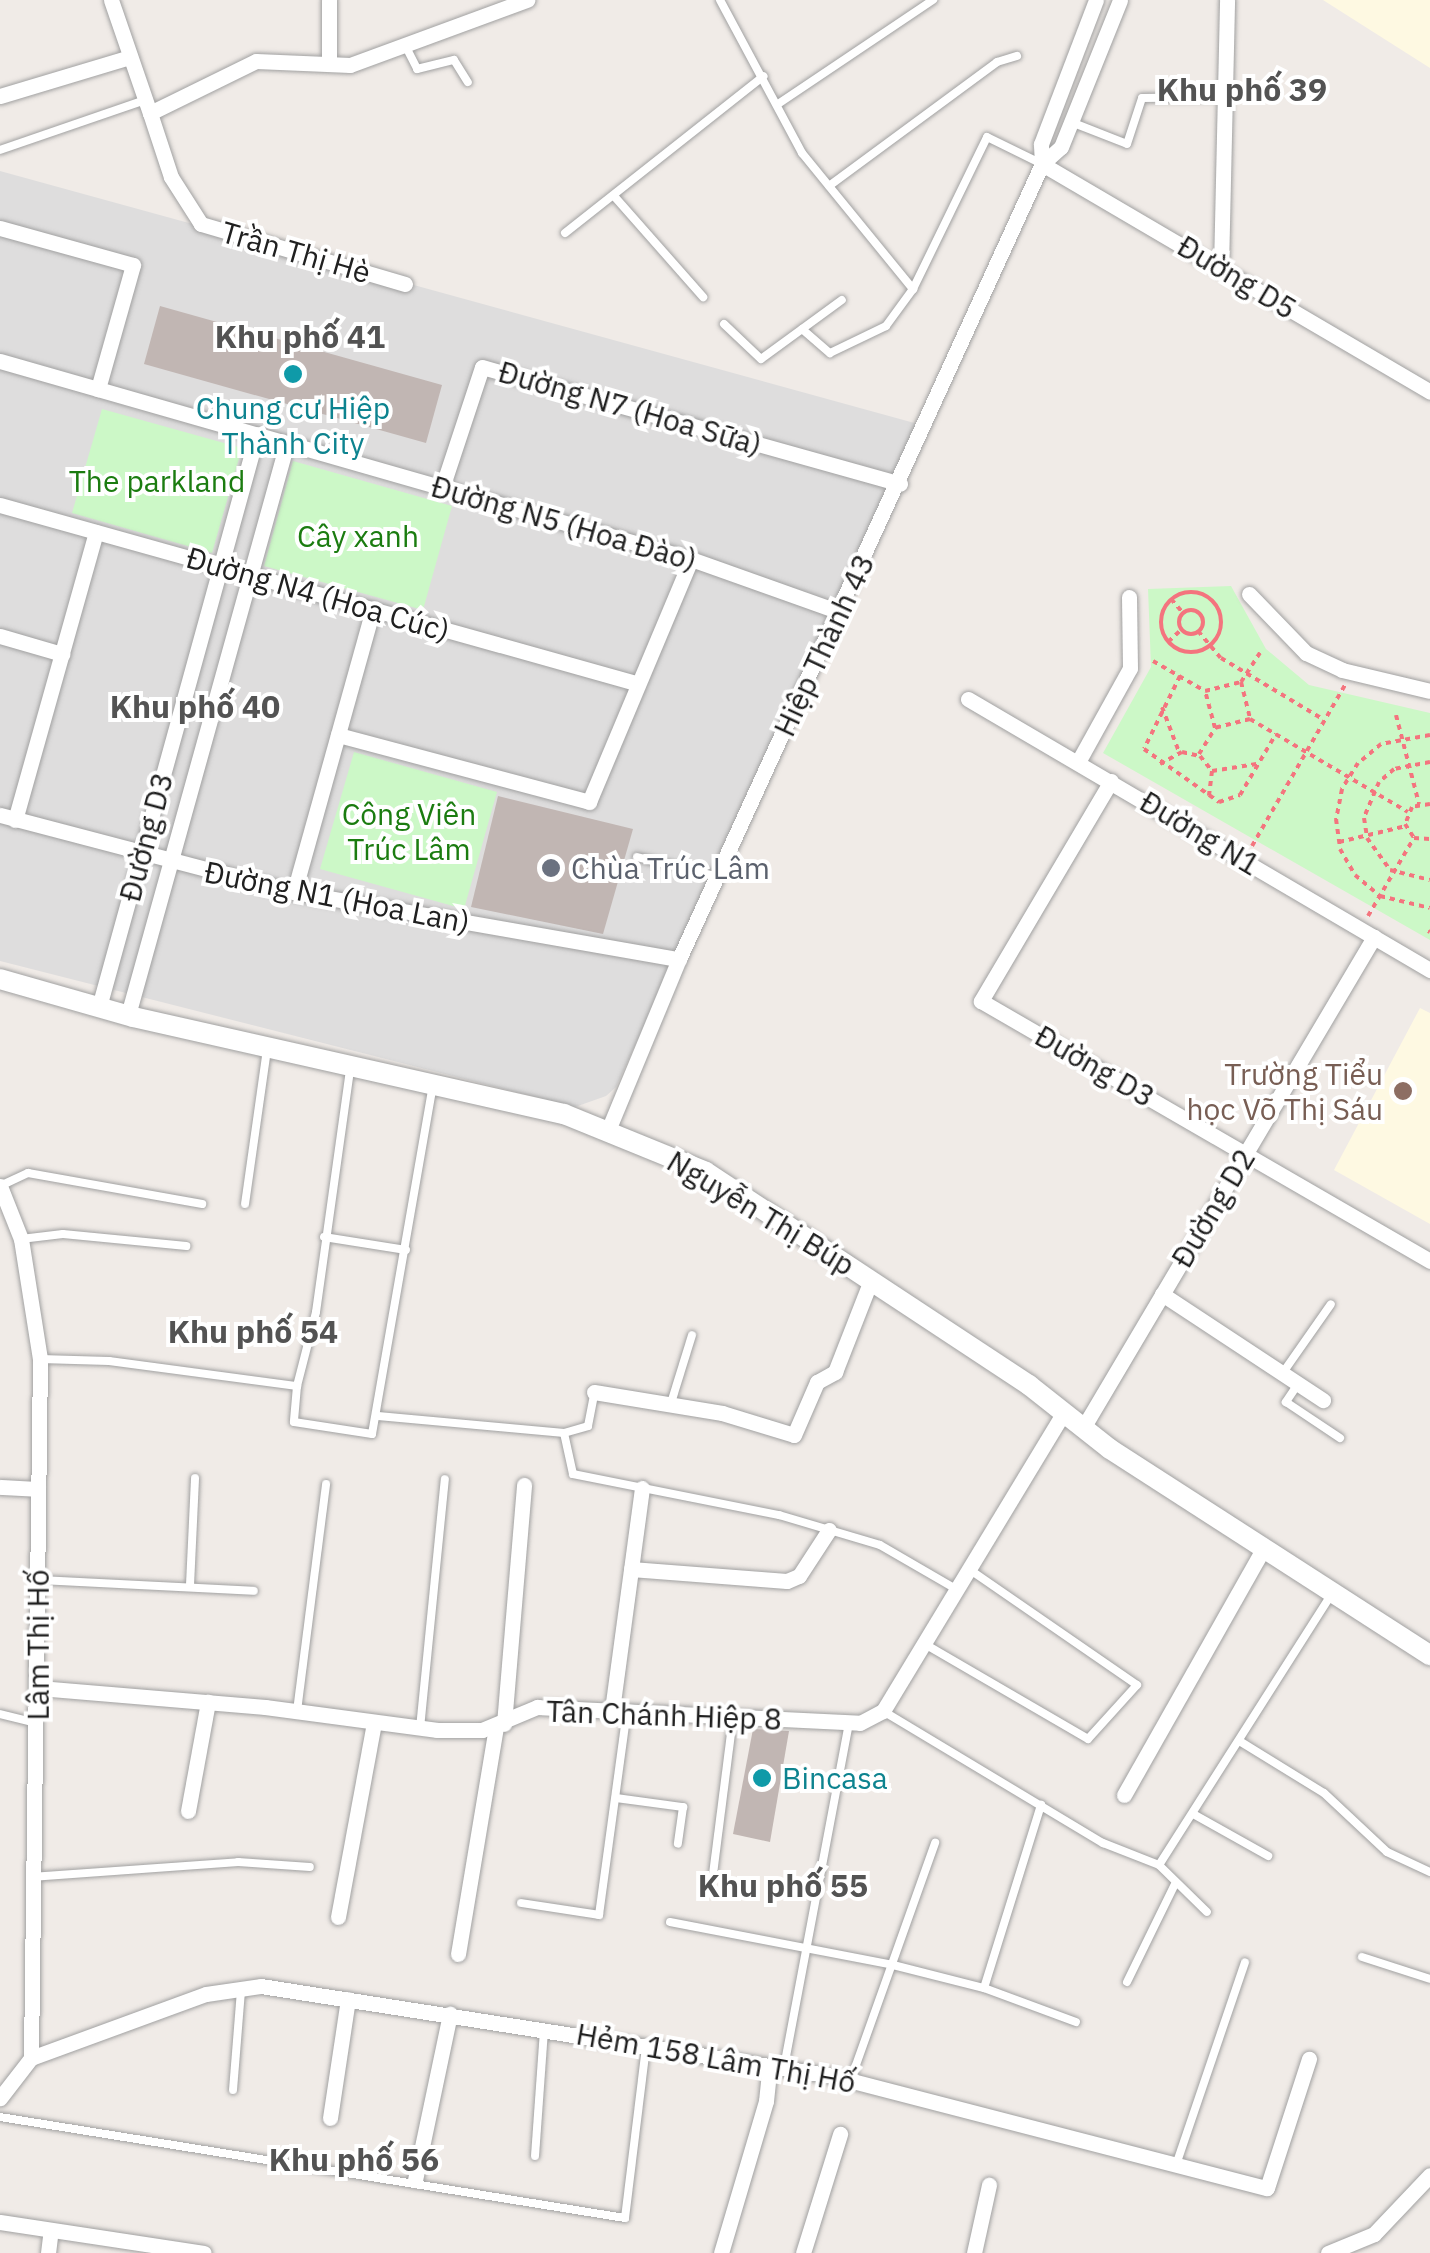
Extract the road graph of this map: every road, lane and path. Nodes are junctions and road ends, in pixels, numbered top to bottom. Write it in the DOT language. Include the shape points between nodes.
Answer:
graph roads {
  1 [pos="111,0"];
  2 [pos="329,0"];
  3 [pos="528,0"];
  4 [pos="720,0"];
  5 [pos="933,0"];
  6 [pos="1096,0"];
  7 [pos="1120,0"];
  8 [pos="1228,0"];
  9 [pos="405,45"];
  10 [pos="1017,56"];
  11 [pos="130,57"];
  12 [pos="329,62"];
  13 [pos="764,76"];
  14 [pos="468,82"];
  15 [pos="0,96"];
  16 [pos="1224,97"];
  17 [pos="778,104"];
  18 [pos="147,106"];
  19 [pos="1072,122"];
  20 [pos="0,150"];
  21 [pos="1042,164"];
  22 [pos="829,186"];
  23 [pos="614,196"];
  24 [pos="0,228"];
  25 [pos="566,232"];
  26 [pos="1221,268"];
  27 [pos="405,284"];
  28 [pos="913,289"];
  29 [pos="702,296"];
  30 [pos="842,300"];
  31 [pos="724,324"];
  32 [pos="802,329"];
  33 [pos="0,361"];
  34 [pos="98,389"];
  35 [pos="1430,392"];
  36 [pos="257,434"];
  37 [pos="286,443"];
  38 [pos="900,484"];
  39 [pos="442,488"];
  40 [pos="0,505"];
  41 [pos="96,532"];
  42 [pos="691,559"];
  43 [pos="220,566"];
  44 [pos="249,574"];
  45 [pos="1250,594"];
  46 [pos="1129,597"];
  47 [pos="1171,599"];
  48 [pos="1212,602"];
  49 [pos="372,609"];
  50 [pos="837,611"];
  51 [pos="1183,614"];
  52 [pos="1200,614"];
  53 [pos="1182,629"];
  54 [pos="1198,631"];
  55 [pos="0,636"];
  56 [pos="1168,642"];
  57 [pos="1210,645"];
  58 [pos="1260,653"];
  59 [pos="62,654"];
  60 [pos="1153,661"];
  61 [pos="1247,673"];
  62 [pos="1352,673"];
  63 [pos="1180,676"];
  64 [pos="1241,682"];
  65 [pos="636,683"];
  66 [pos="1206,691"];
  67 [pos="1430,691"];
  68 [pos="968,698"];
  69 [pos="1162,708"];
  70 [pos="1396,715"];
  71 [pos="1250,719"];
  72 [pos="1325,720"];
  73 [pos="1214,728"];
  74 [pos="1276,734"];
  75 [pos="338,735"];
  76 [pos="1430,735"];
  77 [pos="1402,737"];
  78 [pos="1179,752"];
  79 [pos="1306,752"];
  80 [pos="1198,755"];
  81 [pos="1078,762"];
  82 [pos="1430,762"];
  83 [pos="1259,764"];
  84 [pos="1409,764"];
  85 [pos="1160,765"];
  86 [pos="1212,771"];
  87 [pos="1349,777"];
  88 [pos="1111,781"];
  89 [pos="1373,792"];
  90 [pos="1209,796"];
  91 [pos="1419,804"];
  92 [pos="1430,804"];
  93 [pos="1408,812"];
  94 [pos="7,818"];
  95 [pos="1406,826"];
  96 [pos="1367,836"];
  97 [pos="1414,838"];
  98 [pos="1340,842"];
  99 [pos="1429,842"];
  100 [pos="141,856"];
  101 [pos="637,857"];
  102 [pos="1245,860"];
  103 [pos="168,863"];
  104 [pos="1394,872"];
  105 [pos="719,877"];
  106 [pos="1430,880"];
  107 [pos="294,892"];
  108 [pos="1380,896"];
  109 [pos="1430,908"];
  110 [pos="1368,933"];
  111 [pos="679,959"];
  112 [pos="1430,970"];
  113 [pos="0,979"];
  114 [pos="99,1007"];
  115 [pos="128,1016"];
  116 [pos="267,1047"];
  117 [pos="350,1066"];
  118 [pos="433,1084"];
  119 [pos="609,1128"];
  120 [pos="1246,1152"];
  121 [pos="0,1186"];
  122 [pos="202,1204"];
  123 [pos="245,1204"];
  124 [pos="324,1237"];
  125 [pos="21,1238"];
  126 [pos="186,1246"];
  127 [pos="406,1250"];
  128 [pos="1430,1261"];
  129 [pos="871,1280"];
  130 [pos="1162,1294"];
  131 [pos="1331,1304"];
  132 [pos="692,1335"];
  133 [pos="40,1359"];
  134 [pos="1282,1374"];
  135 [pos="1298,1384"];
  136 [pos="297,1386"];
  137 [pos="594,1392"];
  138 [pos="1323,1400"];
  139 [pos="671,1403"];
  140 [pos="1064,1412"];
  141 [pos="378,1416"];
  142 [pos="1083,1428"];
  143 [pos="564,1433"];
  144 [pos="1340,1438"];
  145 [pos="194,1478"];
  146 [pos="444,1480"];
  147 [pos="326,1484"];
  148 [pos="524,1485"];
  149 [pos="0,1487"];
  150 [pos="642,1488"];
  151 [pos="38,1489"];
  152 [pos="829,1530"];
  153 [pos="1264,1548"];
  154 [pos="631,1569"];
  155 [pos="969,1570"];
  156 [pos="39,1580"];
  157 [pos="190,1585"];
  158 [pos="956,1590"];
  159 [pos="254,1591"];
  160 [pos="1332,1592"];
  161 [pos="924,1644"];
  162 [pos="1430,1655"];
  163 [pos="40,1688"];
  164 [pos="208,1702"];
  165 [pos="620,1710"];
  166 [pos="883,1710"];
  167 [pos="298,1711"];
  168 [pos="0,1714"];
  169 [pos="733,1718"];
  170 [pos="374,1722"];
  171 [pos="38,1723"];
  172 [pos="849,1724"];
  173 [pos="500,1725"];
  174 [pos="420,1728"];
  175 [pos="1241,1742"];
  176 [pos="1124,1795"];
  177 [pos="616,1798"];
  178 [pos="1041,1806"];
  179 [pos="188,1811"];
  180 [pos="1196,1815"];
  181 [pos="935,1843"];
  182 [pos="678,1844"];
  183 [pos="1268,1856"];
  184 [pos="1159,1865"];
  185 [pos="310,1866"];
  186 [pos="1430,1872"];
  187 [pos="714,1874"];
  188 [pos="31,1877"];
  189 [pos="1176,1882"];
  190 [pos="520,1903"];
  191 [pos="1207,1912"];
  192 [pos="338,1917"];
  193 [pos="670,1922"];
  194 [pos="807,1946"];
  195 [pos="458,1954"];
  196 [pos="1362,1957"];
  197 [pos="1245,1962"];
  198 [pos="892,1965"];
  199 [pos="1430,1979"];
  200 [pos="1127,1982"];
  201 [pos="241,1987"];
  202 [pos="984,1988"];
  203 [pos="348,1999"];
  204 [pos="450,2014"];
  205 [pos="1076,2022"];
  206 [pos="544,2028"];
  207 [pos="646,2046"];
  208 [pos="31,2058"];
  209 [pos="1308,2059"];
  210 [pos="777,2066"];
  211 [pos="851,2080"];
  212 [pos="232,2090"];
  213 [pos="1,2095"];
  214 [pos="0,2118"];
  215 [pos="330,2118"];
  216 [pos="840,2134"];
  217 [pos="535,2156"];
  218 [pos="1176,2165"];
  219 [pos="1430,2175"];
  220 [pos="415,2180"];
  221 [pos="989,2185"];
  222 [pos="0,2222"];
  223 [pos="51,2230"];
  224 [pos="1374,2234"];
  225 [pos="48,2253"];
  226 [pos="204,2253"];
  227 [pos="722,2253"];
  228 [pos="803,2253"];
  229 [pos="974,2253"];
  230 [pos="1328,2253"];
  231 [pos="1377,2253"];
  1 -- 11 [label="street, Trần Thị Hè"];
  2 -- 12 [label="street"];
  3 -- 9 [label="street"];
  4 -- 13 [label="lane"];
  5 -- 17 [label="lane"];
  6 -- 21 [label="street, Hiệp Thành 43" via="1041,144"];
  7 -- 19 [label="street, Hiệp Thành 43"];
  8 -- 16 [label="street"];
  9 -- 12 [label="street" via="350,65"];
  9 -- 14 [label="lane" via="417,69 454,60"];
  10 -- 22 [label="lane" via="997,62"];
  11 -- 15 [label="street"];
  11 -- 18 [label="street, Trần Thị Hè"];
  12 -- 18 [label="street" via="256,61"];
  13 -- 17 [label="lane"];
  13 -- 23 [label="lane"];
  16 -- 19 [label="lane" via="1142,98 1127,144"];
  16 -- 26 [label="street"];
  17 -- 22 [label="lane" via="802,154"];
  18 -- 20 [label="lane"];
  18 -- 27 [label="street, Trần Thị Hè" via="170,177 197,221"];
  19 -- 21 [label="street, Hiệp Thành 43" via="1061,148"];
  21 -- 26 [label="street, Đường D5"];
  21 -- 28 [label="lane" via="987,138"];
  21 -- 38 [label="street, Hiệp Thành 43"];
  22 -- 28 [label="lane"];
  23 -- 25 [label="lane"];
  23 -- 29 [label="lane"];
  24 -- 34 [label="street" via="132,266"];
  26 -- 35 [label="street, Đường D5"];
  28 -- 32 [label="lane" via="886,326 830,353"];
  30 -- 32 [label="lane"];
  31 -- 32 [label="lane" via="761,359"];
  33 -- 34 [label="street, Đường N5 (Hoa Đào)"];
  34 -- 36 [label="street, Đường N5 (Hoa Đào)"];
  36 -- 37 [label="street, Đường N5 (Hoa Đào)"];
  36 -- 43 [label="street, Đường D3"];
  37 -- 39 [label="street, Đường N5 (Hoa Đào)"];
  37 -- 44 [label="street, Đường D3"];
  38 -- 39 [label="street, Đường N7 (Hoa Sữa)" via="482,366"];
  38 -- 50 [label="street, Hiệp Thành 43"];
  39 -- 42 [label="street, Đường N5 (Hoa Đào)"];
  40 -- 41 [label="street, Đường N4 (Hoa Cúc)"];
  41 -- 43 [label="street, Đường N4 (Hoa Cúc)"];
  41 -- 59 [label="street"];
  42 -- 50 [label="street, Đường N5 (Hoa Đào)"];
  42 -- 65 [label="street"];
  43 -- 44 [label="street, Đường N4 (Hoa Cúc)"];
  43 -- 100 [label="street, Đường D3"];
  44 -- 49 [label="street, Đường N4 (Hoa Cúc)"];
  44 -- 103 [label="street, Đường D3"];
  45 -- 62 [label="street" via="1306,653"];
  46 -- 81 [label="street" via="1130,668"];
  47 -- 48 [label="path" via="1190,592"];
  47 -- 51 [label="path"];
  47 -- 56 [label="path" via="1161,616"];
  48 -- 52 [label="path"];
  48 -- 57 [label="path" via="1221,624"];
  49 -- 65 [label="street, Đường N4 (Hoa Cúc)"];
  49 -- 75 [label="street"];
  50 -- 105 [label="street, Hiệp Thành 43"];
  51 -- 52 [label="path"];
  51 -- 53 [label="path"];
  52 -- 54 [label="path"];
  53 -- 54 [label="path"];
  53 -- 56 [label="path"];
  54 -- 57 [label="path"];
  55 -- 59 [label="street"];
  56 -- 57 [label="path" via="1186,652"];
  57 -- 61 [label="path"];
  58 -- 61 [label="path"];
  59 -- 94 [label="street"];
  60 -- 63 [label="path"];
  61 -- 64 [label="path"];
  61 -- 72 [label="path"];
  62 -- 67 [label="street"];
  62 -- 72 [label="path"];
  63 -- 66 [label="path"];
  63 -- 69 [label="path"];
  64 -- 66 [label="path"];
  64 -- 71 [label="path"];
  65 -- 75 [label="street" via="589,802"];
  66 -- 73 [label="path"];
  68 -- 81 [label="street, Đường N1"];
  69 -- 78 [label="path"];
  69 -- 85 [label="path" via="1144,743"];
  70 -- 77 [label="path"];
  71 -- 73 [label="path"];
  71 -- 74 [label="path"];
  72 -- 79 [label="path"];
  73 -- 80 [label="path"];
  74 -- 79 [label="path"];
  74 -- 83 [label="path"];
  75 -- 107 [label="street"];
  76 -- 77 [label="path"];
  77 -- 84 [label="path"];
  77 -- 87 [label="path" via="1381,744"];
  78 -- 80 [label="path"];
  78 -- 85 [label="path"];
  79 -- 87 [label="path"];
  79 -- 102 [label="path"];
  80 -- 86 [label="path"];
  81 -- 88 [label="street, Đường N1"];
  82 -- 84 [label="path"];
  83 -- 86 [label="path"];
  83 -- 90 [label="path" via="1236,800"];
  84 -- 89 [label="path"];
  84 -- 91 [label="path"];
  85 -- 90 [label="path"];
  86 -- 90 [label="path"];
  87 -- 89 [label="path"];
  87 -- 98 [label="path" via="1336,819"];
  88 -- 102 [label="street, Đường N1"];
  88 -- 120 [label="street, Đường D3" via="981,1001"];
  89 -- 93 [label="path"];
  89 -- 96 [label="path"];
  91 -- 92 [label="path"];
  91 -- 93 [label="path"];
  93 -- 95 [label="path"];
  94 -- 100 [label="street, Đường N1 (Hoa Lan)"];
  95 -- 96 [label="path"];
  95 -- 97 [label="path"];
  96 -- 98 [label="path"];
  96 -- 104 [label="path"];
  97 -- 99 [label="path"];
  97 -- 104 [label="path"];
  98 -- 108 [label="path" via="1355,875"];
  100 -- 103 [label="street, Đường N1 (Hoa Lan)"];
  100 -- 114 [label="street, Đường D3"];
  101 -- 105 [label="lane"];
  102 -- 110 [label="street, Đường N1"];
  103 -- 107 [label="street, Đường N1 (Hoa Lan)"];
  103 -- 115 [label="street, Đường D3"];
  104 -- 106 [label="path"];
  104 -- 108 [label="path"];
  105 -- 111 [label="street, Hiệp Thành 43"];
  107 -- 111 [label="street, Đường N1 (Hoa Lan)"];
  108 -- 109 [label="path"];
  108 -- 110 [label="path"];
  110 -- 112 [label="street, Đường N1"];
  110 -- 120 [label="street, Đường D2"];
  111 -- 119 [label="street, Hiệp Thành 43"];
  113 -- 114 [label="street, Nguyễn Thị Búp"];
  114 -- 115 [label="street, Nguyễn Thị Búp"];
  115 -- 116 [label="street, Nguyễn Thị Búp"];
  116 -- 117 [label="street, Nguyễn Thị Búp"];
  116 -- 123 [label="lane"];
  117 -- 118 [label="street, Nguyễn Thị Búp"];
  117 -- 124 [label="lane"];
  118 -- 119 [label="street, Nguyễn Thị Búp"];
  118 -- 127 [label="lane"];
  119 -- 129 [label="street, Nguyễn Thị Búp" via="706,1172"];
  120 -- 128 [label="street, Đường D3"];
  120 -- 130 [label="street, Đường D2"];
  121 -- 122 [label="lane" via="28,1173"];
  121 -- 125 [label="street, Lâm Thị Hố"];
  124 -- 127 [label="lane"];
  124 -- 136 [label="lane" via="316,1312"];
  125 -- 126 [label="lane" via="63,1234"];
  125 -- 133 [label="street, Lâm Thị Hố"];
  127 -- 141 [label="lane"];
  129 -- 139 [label="street" via="835,1372 817,1382 794,1435"];
  129 -- 140 [label="street, Nguyễn Thị Búp"];
  130 -- 134 [label="street"];
  130 -- 142 [label="street, Đường D2"];
  131 -- 134 [label="lane"];
  132 -- 139 [label="lane"];
  133 -- 136 [label="lane" via="109,1360"];
  133 -- 151 [label="street, Lâm Thị Hố"];
  134 -- 135 [label="street"];
  135 -- 138 [label="street"];
  135 -- 144 [label="lane" via="1286,1402"];
  136 -- 141 [label="lane" via="294,1422 372,1434"];
  137 -- 139 [label="street"];
  137 -- 143 [label="lane" via="588,1426"];
  140 -- 142 [label="street, Nguyễn Thị Búp"];
  140 -- 155 [label="street"];
  141 -- 143 [label="lane"];
  142 -- 153 [label="street, Nguyễn Thị Búp"];
  143 -- 150 [label="lane" via="573,1474"];
  145 -- 157 [label="lane"];
  146 -- 174 [label="lane"];
  147 -- 167 [label="lane"];
  148 -- 173 [label="street"];
  149 -- 151 [label="street"];
  150 -- 152 [label="lane"];
  150 -- 154 [label="street"];
  151 -- 156 [label="street, Lâm Thị Hố"];
  152 -- 154 [label="street" via="798,1576 787,1581"];
  152 -- 158 [label="lane" via="880,1545"];
  153 -- 160 [label="street, Nguyễn Thị Búp"];
  153 -- 176 [label="street"];
  154 -- 165 [label="street"];
  155 -- 158 [label="street"];
  155 -- 161 [label="lane" via="1136,1685 1088,1739"];
  156 -- 157 [label="lane"];
  156 -- 163 [label="street, Lâm Thị Hố"];
  157 -- 159 [label="lane"];
  158 -- 161 [label="street"];
  160 -- 162 [label="street, Nguyễn Thị Búp"];
  160 -- 175 [label="lane"];
  161 -- 166 [label="street"];
  163 -- 164 [label="street, Tân Chánh Hiệp 8"];
  163 -- 171 [label="street, Lâm Thị Hố"];
  164 -- 167 [label="street, Tân Chánh Hiệp 8"];
  164 -- 179 [label="street"];
  165 -- 169 [label="street, Tân Chánh Hiệp 8"];
  165 -- 173 [label="street, Tân Chánh Hiệp 8" via="538,1707"];
  165 -- 177 [label="lane"];
  166 -- 172 [label="street, Tân Chánh Hiệp 8"];
  166 -- 178 [label="lane"];
  167 -- 170 [label="street, Tân Chánh Hiệp 8"];
  168 -- 171 [label="lane"];
  169 -- 172 [label="street, Tân Chánh Hiệp 8"];
  169 -- 187 [label="lane"];
  170 -- 174 [label="street, Tân Chánh Hiệp 8"];
  170 -- 192 [label="street"];
  171 -- 188 [label="street, Lâm Thị Hố"];
  172 -- 194 [label="lane"];
  173 -- 174 [label="street, Tân Chánh Hiệp 8"];
  173 -- 195 [label="street"];
  175 -- 180 [label="lane"];
  175 -- 186 [label="lane" via="1324,1794 1387,1852"];
  177 -- 182 [label="lane" via="682,1807"];
  177 -- 190 [label="lane" via="600,1915"];
  178 -- 184 [label="lane" via="1103,1843"];
  178 -- 202 [label="lane"];
  180 -- 183 [label="lane"];
  180 -- 184 [label="lane"];
  181 -- 198 [label="lane"];
  184 -- 189 [label="lane"];
  185 -- 188 [label="lane" via="238,1862"];
  188 -- 208 [label="street, Lâm Thị Hố"];
  189 -- 191 [label="lane"];
  189 -- 200 [label="lane"];
  193 -- 194 [label="lane"];
  194 -- 198 [label="lane"];
  194 -- 210 [label="lane"];
  196 -- 199 [label="lane"];
  197 -- 218 [label="lane"];
  198 -- 202 [label="lane"];
  198 -- 211 [label="lane"];
  201 -- 203 [label="street, Hẻm 158 Lâm Thị Hố"];
  201 -- 208 [label="street, Hẻm 158 Lâm Thị Hố"];
  201 -- 212 [label="lane"];
  202 -- 205 [label="lane"];
  203 -- 204 [label="street, Hẻm 158 Lâm Thị Hố"];
  203 -- 215 [label="street"];
  204 -- 206 [label="street, Hẻm 158 Lâm Thị Hố"];
  204 -- 220 [label="street"];
  206 -- 207 [label="street, Hẻm 158 Lâm Thị Hố"];
  206 -- 217 [label="lane"];
  207 -- 210 [label="street, Hẻm 158 Lâm Thị Hố"];
  207 -- 220 [label="lane" via="625,2218"];
  208 -- 213 [label="street"];
  209 -- 218 [label="street, Hẻm 158 Lâm Thị Hố" via="1268,2188"];
  210 -- 211 [label="street, Hẻm 158 Lâm Thị Hố"];
  210 -- 227 [label="street"];
  211 -- 218 [label="street, Hẻm 158 Lâm Thị Hố"];
  214 -- 220 [label="lane"];
  216 -- 228 [label="street"];
  219 -- 224 [label="street"];
  221 -- 229 [label="street"];
  222 -- 223 [label="street"];
  223 -- 225 [label="street"];
  223 -- 226 [label="street"];
  224 -- 230 [label="street"];
  224 -- 231 [label="street"];
}
